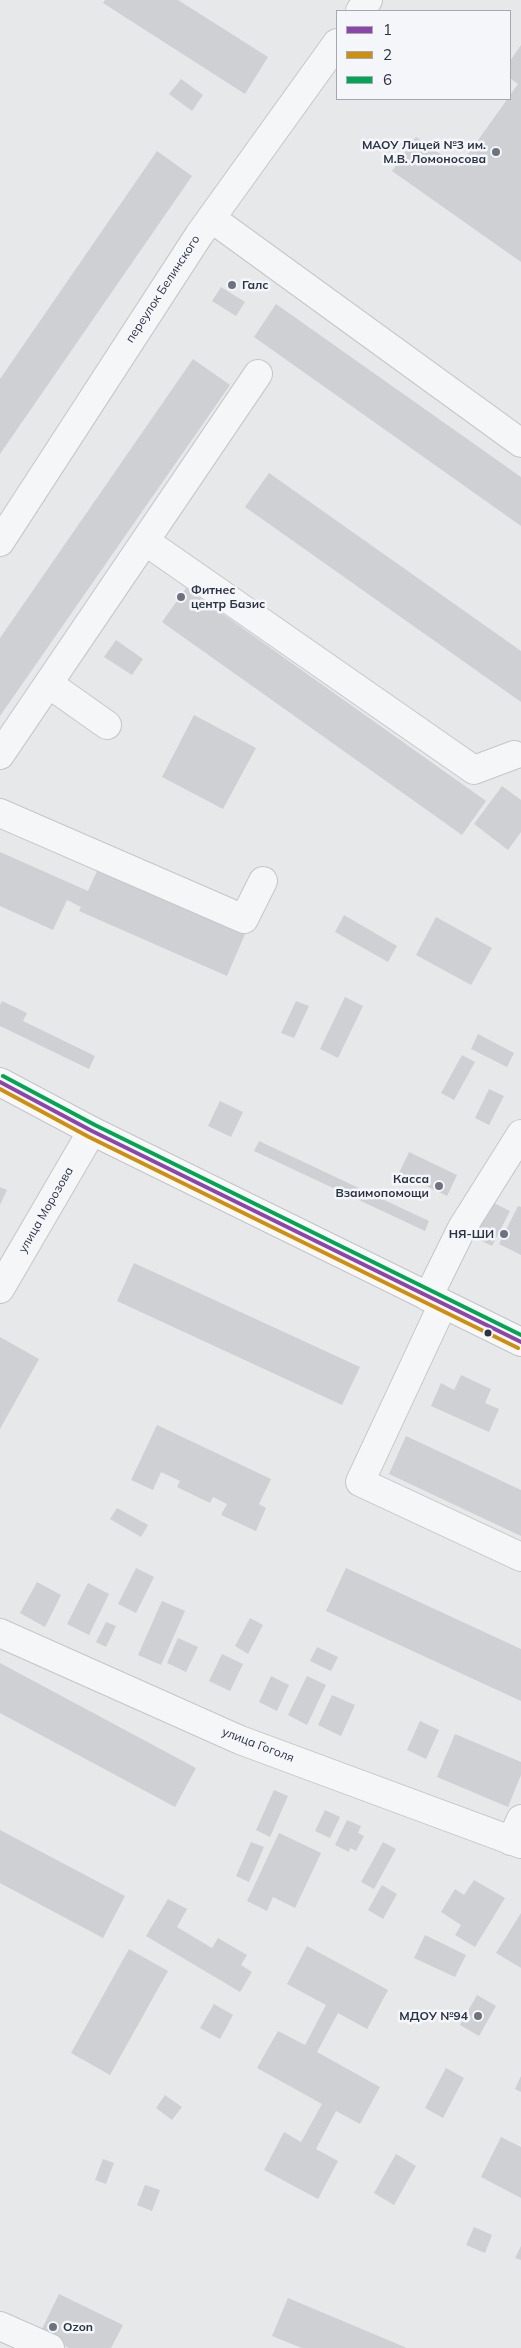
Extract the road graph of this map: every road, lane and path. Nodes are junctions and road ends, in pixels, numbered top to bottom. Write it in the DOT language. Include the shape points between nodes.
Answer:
graph roads {
  1 [pos="336,44"];
  2 [pos="211,218"];
  3 [pos="258,374"];
  4 [pos="521,443"];
  5 [pos="145,541"];
  6 [pos="0,542"];
  7 [pos="49,684"];
  8 [pos="107,725"];
  9 [pos="0,755"];
  10 [pos="514,755"];
  11 [pos="0,813"];
  12 [pos="263,881"];
  13 [pos="0,1082"];
  14 [pos="92,1131"];
  15 [pos="521,1134"];
  16 [pos="0,1289"];
  17 [pos="435,1300"];
  18 [pos="521,1342"];
  19 [pos="521,1557"];
  20 [pos="0,1633"];
  21 [pos="518,1835"];
  22 [pos="0,2326"];
  23 [pos="50,2348"];
  1 -- 2 [label="street, переулок Белинского"];
  2 -- 4 [label="street"];
  2 -- 6 [label="street, переулок Белинского"];
  3 -- 5 [label="street"];
  5 -- 7 [label="street"];
  5 -- 10 [label="street" via="474,770"];
  7 -- 8 [label="street"];
  7 -- 9 [label="street"];
  11 -- 12 [label="street" via="244,919"];
  13 -- 14 [label="main road"];
  14 -- 16 [label="street, улица Морозова"];
  14 -- 17 [label="main road"];
  15 -- 17 [label="street" via="462,1228"];
  17 -- 18 [label="main road"];
  17 -- 19 [label="street" via="360,1482"];
  20 -- 21 [label="street, улица Гоголя" via="240,1740"];
  22 -- 23 [label="street"];
}
